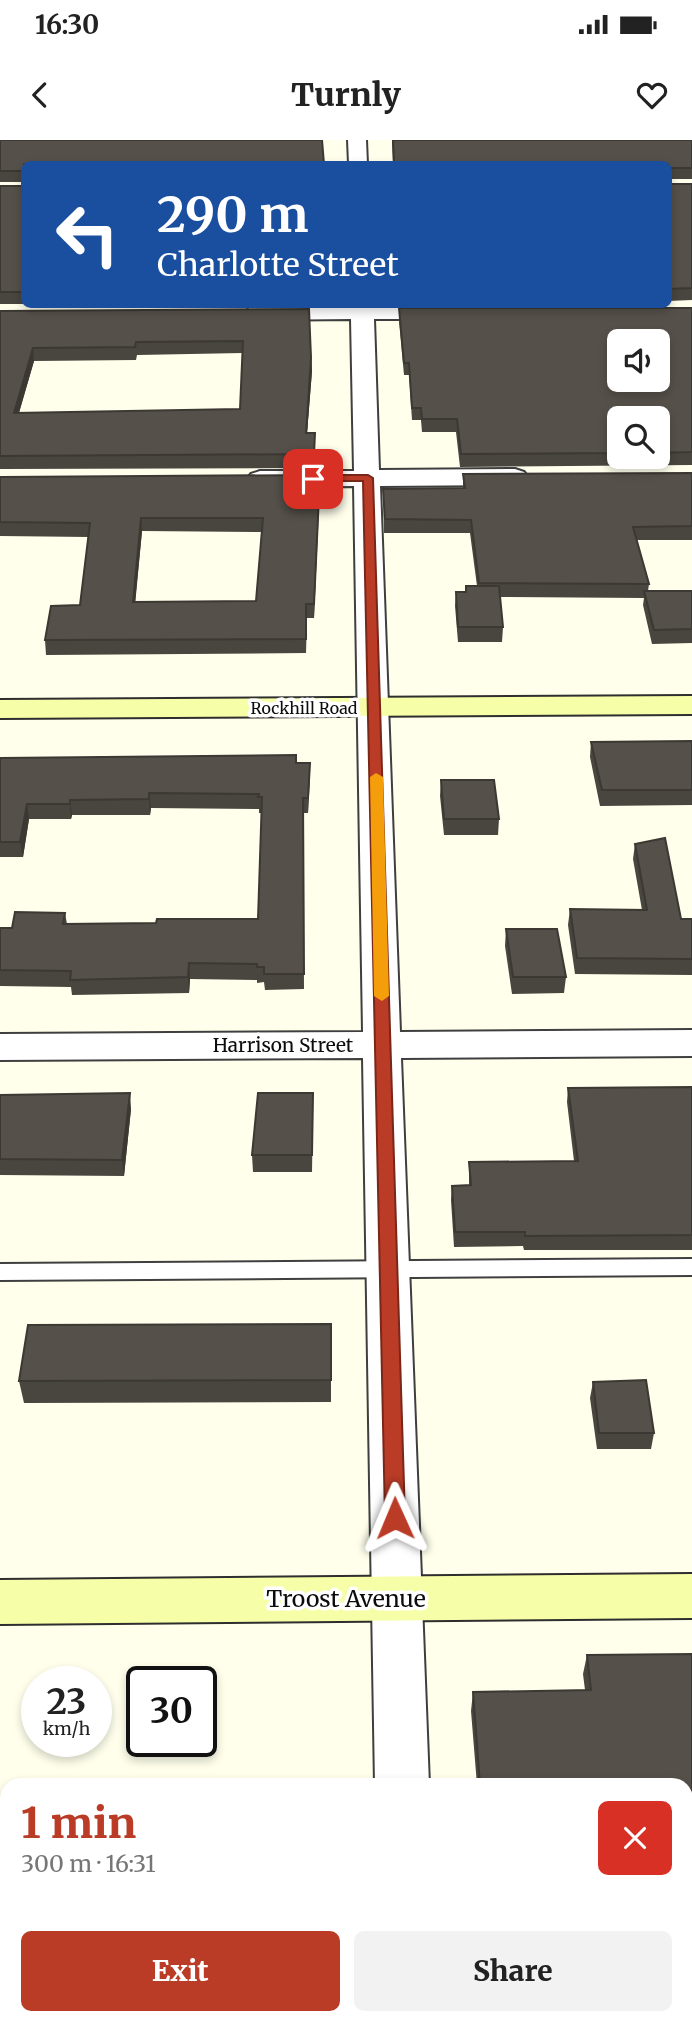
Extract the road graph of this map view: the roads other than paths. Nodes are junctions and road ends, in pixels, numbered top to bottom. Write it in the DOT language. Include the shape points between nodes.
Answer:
graph roads {
  1 [pos="357,140"];
  2 [pos="358,161"];
  3 [pos="362,309"];
  4 [pos="477,312"];
  5 [pos="230,313"];
  6 [pos="541,477"];
  7 [pos="368,478"];
  8 [pos="230,479"];
  9 [pos="692,705"];
  10 [pos="375,707"];
  11 [pos="0,709"];
  12 [pos="692,1043"];
  13 [pos="383,1045"];
  14 [pos="0,1047"];
  15 [pos="692,1267"];
  16 [pos="389,1270"];
  17 [pos="0,1272"];
  18 [pos="692,1596"];
  19 [pos="397,1598"];
  20 [pos="0,1602"];
  21 [pos="402,1778"];
  1 -- 2 [label="street"];
  3 -- 4 [label="street"];
  3 -- 5 [label="street"];
  3 -- 7 [label="street"];
  6 -- 7 [label="street"];
  7 -- 8 [label="street"];
  7 -- 10 [label="street"];
  9 -- 10 [label="main road, Rockhill Road"];
  10 -- 11 [label="main road, Rockhill Road"];
  10 -- 13 [label="street"];
  12 -- 13 [label="street, Harrison Street"];
  13 -- 14 [label="street, Harrison Street"];
  13 -- 16 [label="street"];
  15 -- 16 [label="lane"];
  16 -- 17 [label="lane"];
  16 -- 19 [label="street"];
  18 -- 19 [label="main road, Troost Avenue"];
  19 -- 20 [label="main road, Troost Avenue"];
  19 -- 21 [label="street"];
}
